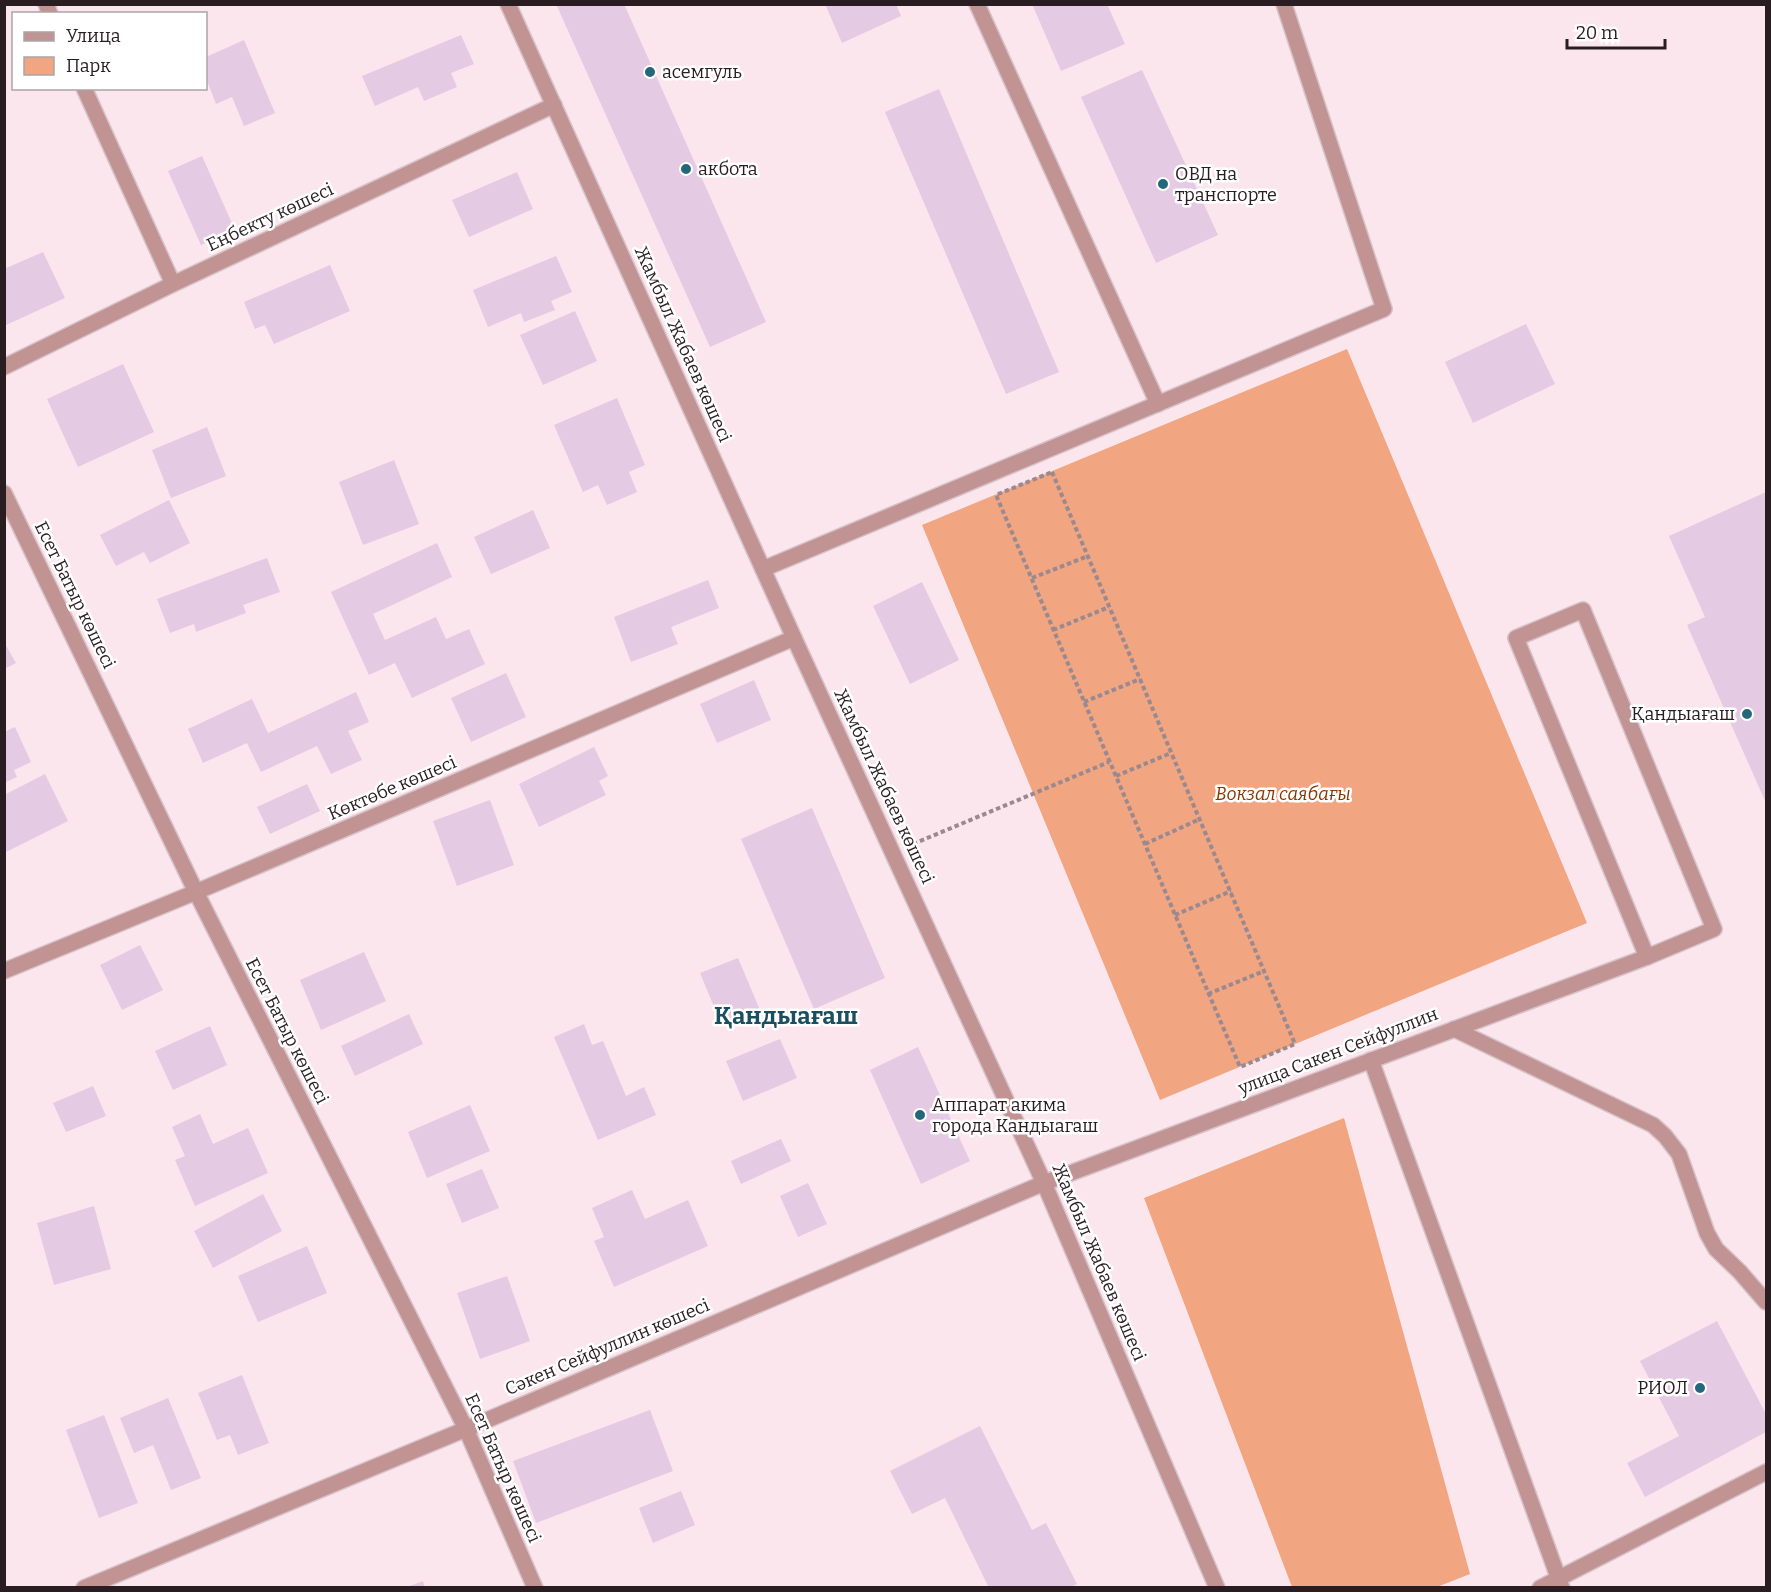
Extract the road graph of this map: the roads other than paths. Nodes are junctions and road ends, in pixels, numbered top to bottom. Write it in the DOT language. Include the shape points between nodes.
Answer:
graph roads {
  1 [pos="508,4"];
  2 [pos="977,4"];
  3 [pos="1284,4"];
  4 [pos="85,90"];
  5 [pos="554,105"];
  6 [pos="173,284"];
  7 [pos="4,367"];
  8 [pos="1158,404"];
  9 [pos="4,492"];
  10 [pos="764,569"];
  11 [pos="794,638"];
  12 [pos="196,892"];
  13 [pos="1647,957"];
  14 [pos="4,971"];
  15 [pos="1454,1029"];
  16 [pos="1371,1060"];
  17 [pos="1044,1183"];
  18 [pos="1767,1302"];
  19 [pos="465,1428"];
  20 [pos="1767,1472"];
  21 [pos="1560,1583"];
  22 [pos="84,1587"];
  23 [pos="535,1587"];
  24 [pos="1217,1587"];
  25 [pos="1540,1587"];
  1 -- 5 [label="street, Жамбыл Жабаев көшесі"];
  2 -- 8 [label="street"];
  3 -- 8 [label="street" via="1384,309"];
  4 -- 6 [label="street"];
  5 -- 6 [label="street, Еңбекту көшесі"];
  5 -- 10 [label="street, Жамбыл Жабаев көшесі"];
  6 -- 7 [label="street, Еңбекту көшесі"];
  8 -- 10 [label="street"];
  9 -- 12 [label="street, Есет Батыр көшесі"];
  10 -- 11 [label="street, Жамбыл Жабаев көшесі"];
  11 -- 12 [label="street, Көктөбе көшесі"];
  11 -- 17 [label="street, Жамбыл Жабаев көшесі"];
  12 -- 14 [label="street, Көктөбе көшесі"];
  12 -- 19 [label="street, Есет Батыр көшесі"];
  13 -- 13 [label="street, улица Сакен Сейфуллин" via="1516,638 1583,610 1714,929"];
  13 -- 15 [label="street, улица Сакен Сейфуллин"];
  15 -- 16 [label="street, улица Сакен Сейфуллин"];
  15 -- 18 [label="street" via="1653,1125 1679,1154 1716,1249"];
  16 -- 17 [label="street, улица Сакен Сейфуллин"];
  16 -- 21 [label="street"];
  17 -- 19 [label="street, Сәкен Сейфуллин көшесі"];
  17 -- 24 [label="street, Жамбыл Жабаев көшесі"];
  19 -- 22 [label="street, Сәкен Сейфуллин көшесі"];
  19 -- 23 [label="street, Есет Батыр көшесі"];
  20 -- 21 [label="street"];
  21 -- 25 [label="street"];
}
